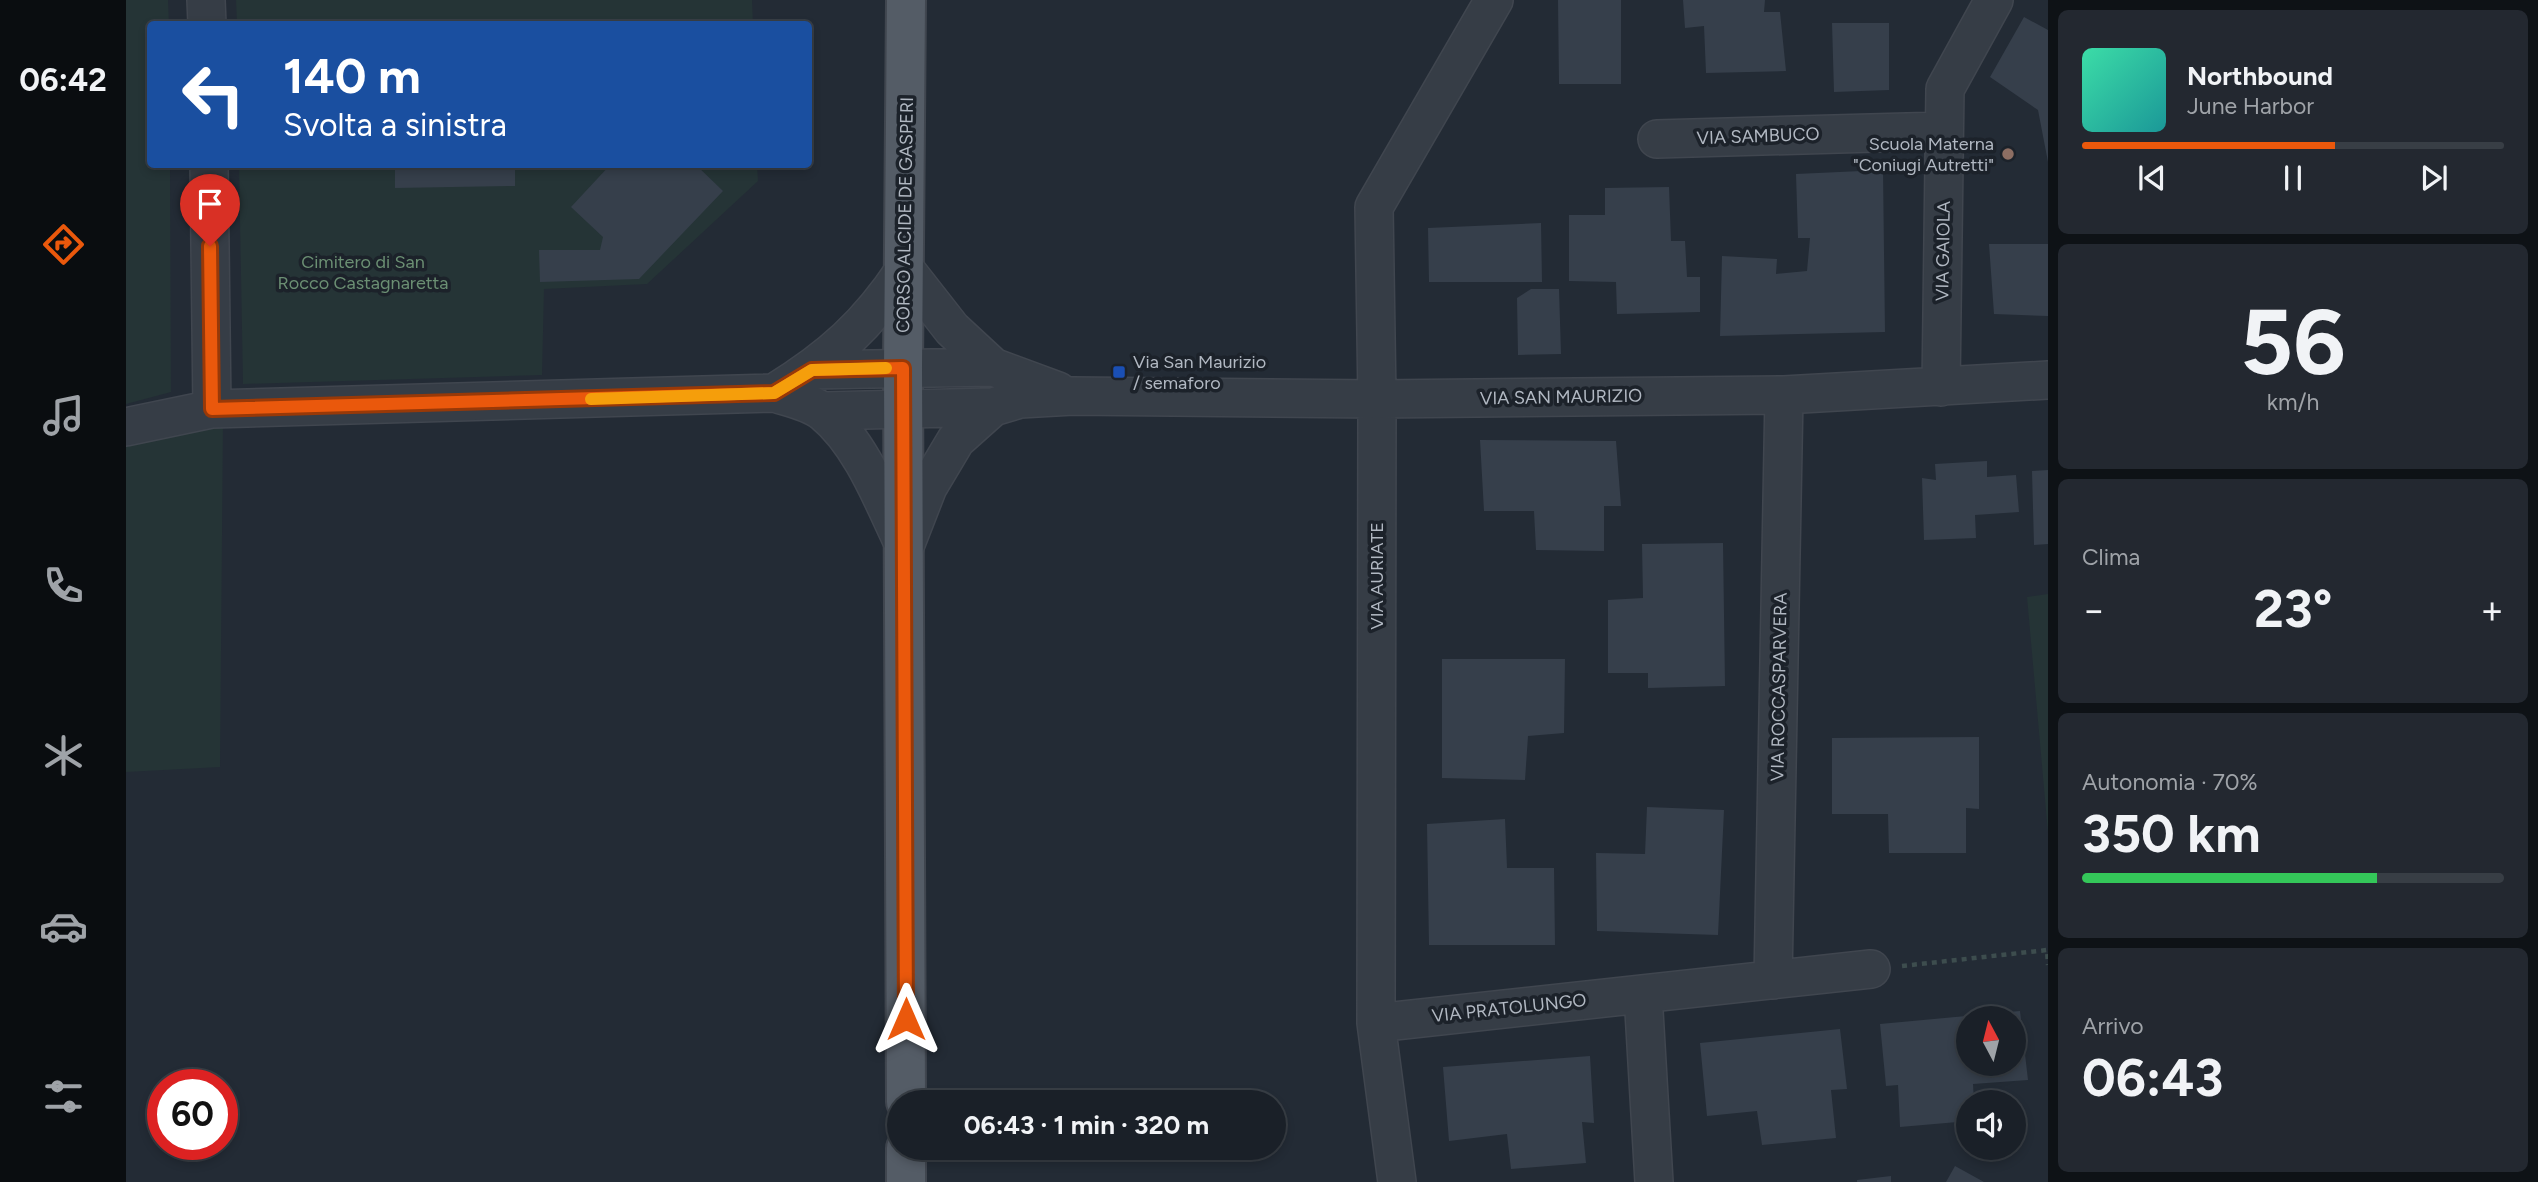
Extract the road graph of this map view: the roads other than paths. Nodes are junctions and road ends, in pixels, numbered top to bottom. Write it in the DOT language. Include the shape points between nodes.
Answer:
graph roads {
  1 [pos="206,0"];
  2 [pos="906,0"];
  3 [pos="1494,0"];
  4 [pos="1994,0"];
  5 [pos="207,21"];
  6 [pos="1944,131"];
  7 [pos="1657,139"];
  8 [pos="209,168"];
  9 [pos="905,269"];
  10 [pos="993,367"];
  11 [pos="903,368"];
  12 [pos="812,370"];
  13 [pos="2048,380"];
  14 [pos="1941,387"];
  15 [pos="774,393"];
  16 [pos="1784,395"];
  17 [pos="1073,396"];
  18 [pos="1377,399"];
  19 [pos="993,407"];
  20 [pos="212,409"];
  21 [pos="904,409"];
  22 [pos="823,411"];
  23 [pos="126,427"];
  24 [pos="905,547"];
  25 [pos="1871,969"];
  26 [pos="1773,980"];
  27 [pos="1643,994"];
  28 [pos="1376,1023"];
  29 [pos="906,1090"];
  30 [pos="906,1160"];
  31 [pos="906,1182"];
  32 [pos="1397,1182"];
  33 [pos="1654,1182"];
  1 -- 5 [label="street"];
  2 -- 9 [label="main road, CORSO ALCIDE DE GASPERI"];
  3 -- 18 [label="street, VIA AURIATE" via="1374,207"];
  4 -- 6 [label="street, VIA GAIOLA" via="1945,89"];
  6 -- 7 [label="street, VIA SAMBUCO"];
  6 -- 14 [label="street, VIA GAIOLA"];
  8 -- 20 [label="street"];
  9 -- 10 [label="street" via="953,329"];
  9 -- 11 [label="main road, CORSO ALCIDE DE GASPERI"];
  9 -- 12 [label="street" via="882,305"];
  10 -- 11 [label="street"];
  10 -- 17 [label="street"];
  11 -- 12 [label="street"];
  11 -- 21 [label="main road, CORSO ALCIDE DE GASPERI"];
  12 -- 15 [label="street"];
  13 -- 14 [label="street, VIA SAN MAURIZIO"];
  14 -- 16 [label="street, VIA SAN MAURIZIO"];
  15 -- 20 [label="street"];
  15 -- 22 [label="street"];
  16 -- 18 [label="street, VIA SAN MAURIZIO"];
  16 -- 26 [label="street, VIA ROCCASPARVERA"];
  17 -- 18 [label="street, VIA SAN MAURIZIO"];
  17 -- 19 [label="street, VIA SAN MAURIZIO" via="1020,399"];
  18 -- 28 [label="street, VIA AURIATE"];
  19 -- 21 [label="street, VIA SAN MAURIZIO"];
  19 -- 24 [label="street" via="956,440 928,487"];
  20 -- 23 [label="street"];
  21 -- 22 [label="street, VIA SAN MAURIZIO"];
  21 -- 24 [label="main road, CORSO ALCIDE DE GASPERI"];
  22 -- 24 [label="street" via="863,462"];
  24 -- 29 [label="main road, CORSO ALCIDE DE GASPERI"];
  25 -- 26 [label="street, VIA PRATOLUNGO"];
  26 -- 27 [label="street, VIA PRATOLUNGO"];
  27 -- 28 [label="street, VIA PRATOLUNGO"];
  27 -- 33 [label="street"];
  28 -- 32 [label="street, VIA AURIATE"];
  30 -- 31 [label="main road"];
}
